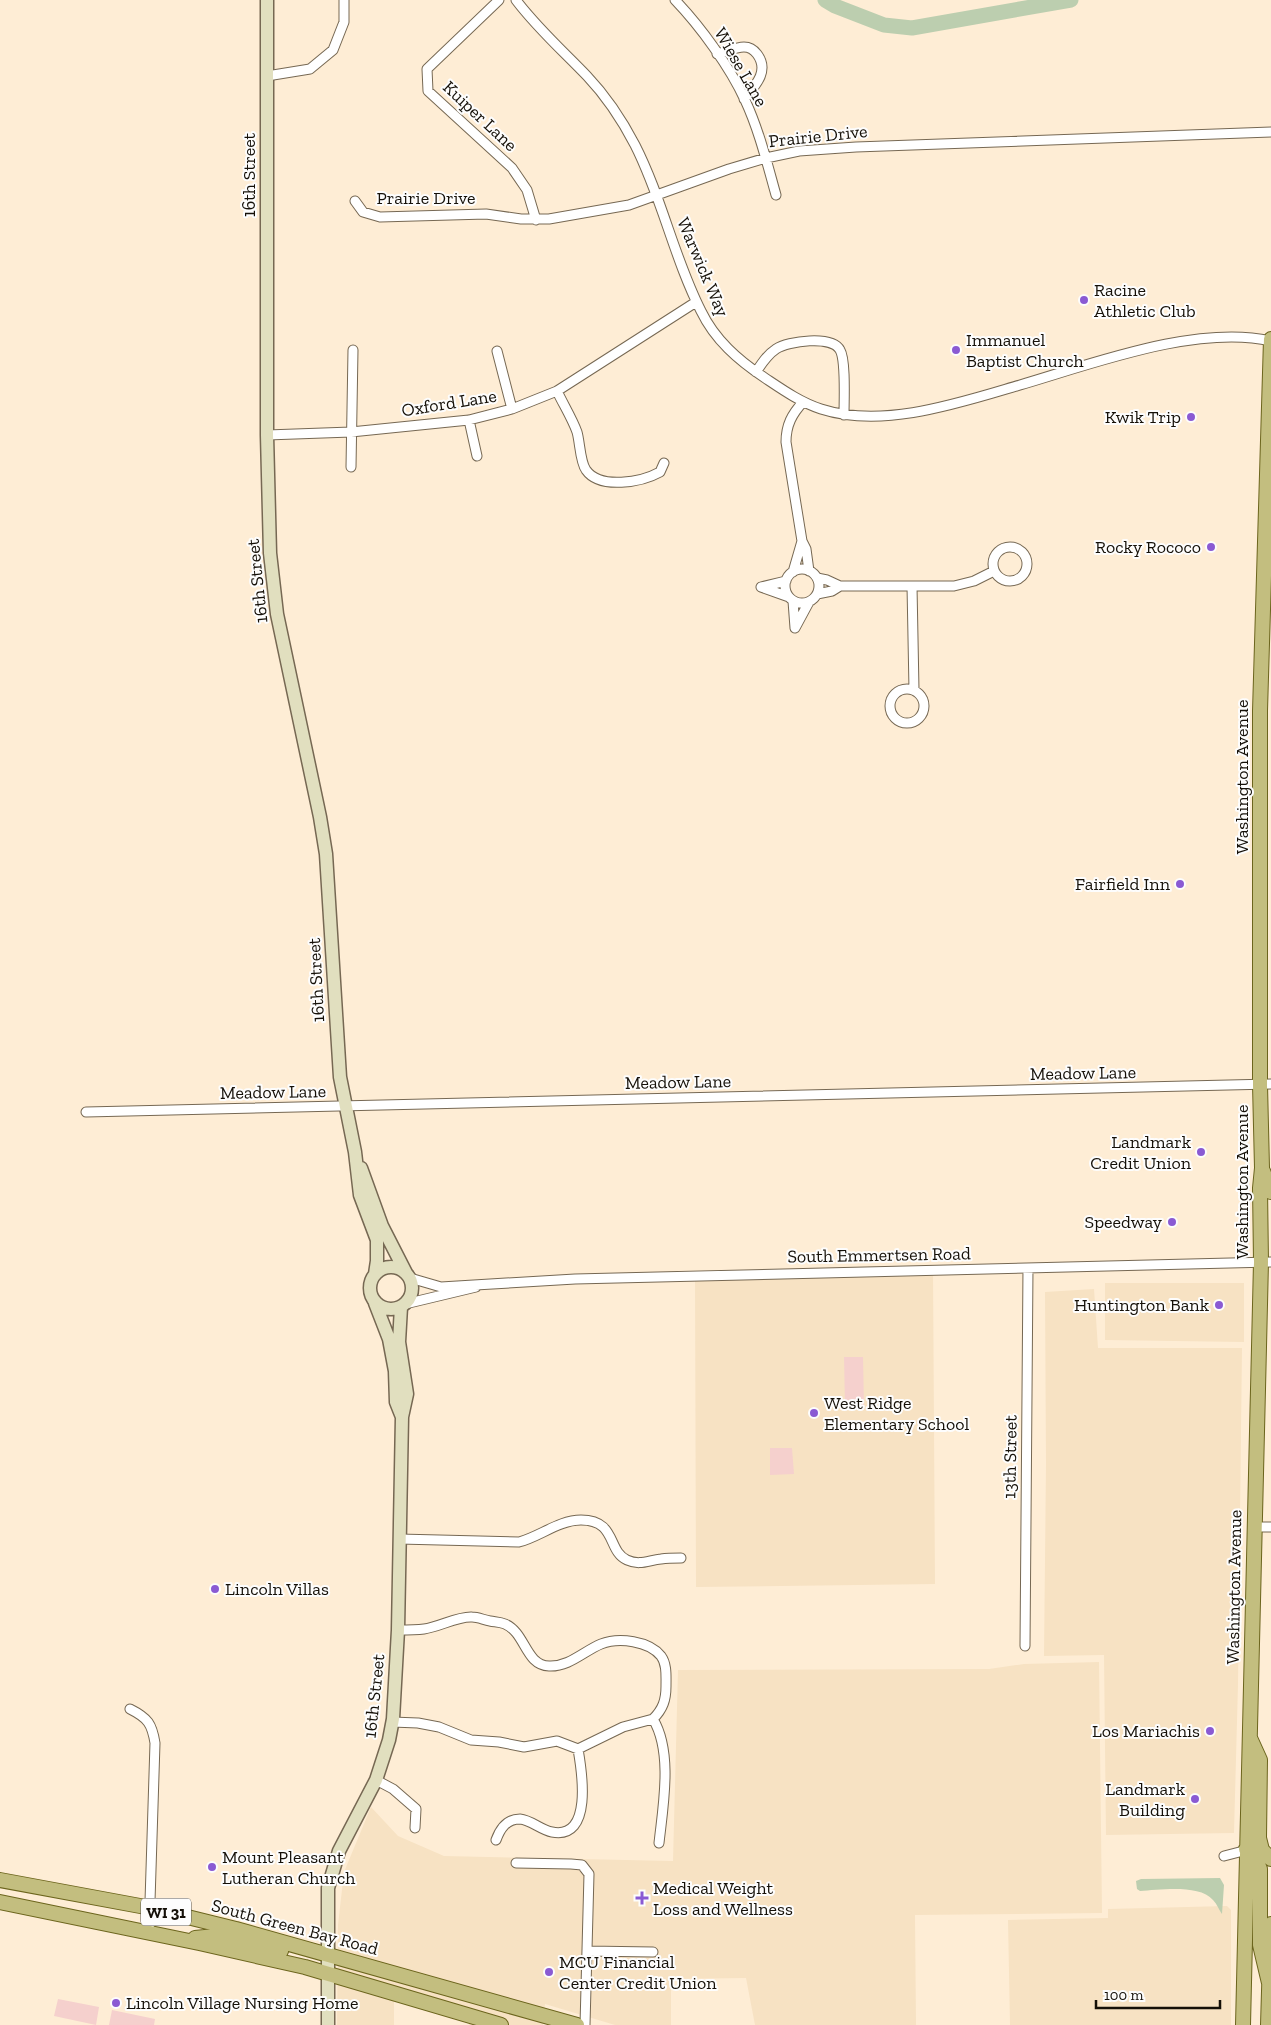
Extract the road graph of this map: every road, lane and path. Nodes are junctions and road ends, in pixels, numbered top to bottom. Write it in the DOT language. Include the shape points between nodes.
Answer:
graph roads {
  1 [pos="267,0"];
  2 [pos="344,0"];
  3 [pos="499,0"];
  4 [pos="516,0"];
  5 [pos="675,0"];
  6 [pos="717,54"];
  7 [pos="267,76"];
  8 [pos="744,99"];
  9 [pos="1271,132"];
  10 [pos="766,158"];
  11 [pos="776,195"];
  12 [pos="656,196"];
  13 [pos="355,201"];
  14 [pos="536,220"];
  15 [pos="696,302"];
  16 [pos="1271,340"];
  17 [pos="353,350"];
  18 [pos="497,351"];
  19 [pos="756,372"];
  20 [pos="1270,386"];
  21 [pos="556,391"];
  22 [pos="802,402"];
  23 [pos="512,409"];
  24 [pos="844,414"];
  25 [pos="469,420"];
  26 [pos="351,432"];
  27 [pos="267,435"];
  28 [pos="477,456"];
  29 [pos="664,463"];
  30 [pos="351,467"];
  31 [pos="1269,517"];
  32 [pos="802,541"];
  33 [pos="809,571"];
  34 [pos="994,571"];
  35 [pos="793,572"];
  36 [pos="817,578"];
  37 [pos="786,581"];
  38 [pos="840,586"];
  39 [pos="912,586"];
  40 [pos="817,594"];
  41 [pos="791,599"];
  42 [pos="810,602"];
  43 [pos="914,690"];
  44 [pos="1265,1085"];
  45 [pos="344,1106"];
  46 [pos="86,1112"];
  47 [pos="355,1152"];
  48 [pos="1262,1168"];
  49 [pos="1271,1192"];
  50 [pos="1266,1262"];
  51 [pos="1028,1268"];
  52 [pos="374,1274"];
  53 [pos="408,1276"];
  54 [pos="1271,1277"];
  55 [pos="489,1284"];
  56 [pos="375,1303"];
  57 [pos="403,1306"];
  58 [pos="402,1417"];
  59 [pos="1254,1527"];
  60 [pos="1271,1528"];
  61 [pos="399,1538"];
  62 [pos="681,1558"];
  63 [pos="398,1630"];
  64 [pos="1024,1646"];
  65 [pos="130,1710"];
  66 [pos="653,1720"];
  67 [pos="392,1722"];
  68 [pos="578,1749"];
  69 [pos="376,1780"];
  70 [pos="415,1828"];
  71 [pos="496,1840"];
  72 [pos="659,1843"];
  73 [pos="1261,1855"];
  74 [pos="1224,1856"];
  75 [pos="516,1863"];
  76 [pos="0,1880"];
  77 [pos="0,1902"];
  78 [pos="151,1908"];
  79 [pos="1271,1924"];
  80 [pos="150,1933"];
  81 [pos="180,1939"];
  82 [pos="588,1951"];
  83 [pos="653,1952"];
  84 [pos="329,1954"];
  85 [pos="328,1974"];
  86 [pos="1270,1982"];
  87 [pos="432,1984"];
  88 [pos="328,2025"];
  89 [pos="501,2025"];
  90 [pos="577,2025"];
  91 [pos="585,2025"];
  92 [pos="1243,2025"];
  93 [pos="1268,2025"];
  1 -- 7 [label="street, 16th Street"];
  2 -- 7 [label="street" via="344,22 333,50 310,69"];
  3 -- 14 [label="street, Kuiper Lane" via="427,69 428,91 512,168 527,190"];
  4 -- 12 [label="street, Warwick Way" via="605,98 635,145"];
  5 -- 6 [label="street, Wiese Lane"];
  6 -- 8 [label="street, Wiese Lane"];
  6 -- 8 [label="street" via="743,47 758,55 762,72"];
  7 -- 27 [label="street, 16th Street"];
  8 -- 10 [label="street, Wiese Lane"];
  9 -- 10 [label="street, Prairie Drive" via="858,147 807,150"];
  10 -- 11 [label="street, Wiese Lane"];
  10 -- 12 [label="street, Prairie Drive"];
  12 -- 14 [label="street, Prairie Drive" via="616,208"];
  12 -- 15 [label="street, Warwick Way"];
  13 -- 14 [label="street, Prairie Drive" via="363,212 380,217 486,214"];
  15 -- 19 [label="street, Warwick Way" via="717,337"];
  15 -- 21 [label="street, Oxford Lane"];
  16 -- 20 [label="main road, Washington Avenue"];
  16 -- 24 [label="street, Warwick Way" via="1223,338 1171,343 947,406 878,416"];
  17 -- 26 [label="street"];
  18 -- 23 [label="street"];
  19 -- 22 [label="street, Warwick Way"];
  19 -- 24 [label="street" via="770,353 784,345 798,342 834,344 839,347 843,358"];
  20 -- 31 [label="main road, Washington Avenue"];
  21 -- 23 [label="street, Oxford Lane"];
  21 -- 29 [label="street" via="576,431 585,469 598,480 620,482 651,477 660,472"];
  22 -- 24 [label="street, Warwick Way"];
  22 -- 32 [label="street" via="792,415 786,434"];
  23 -- 25 [label="street, Oxford Lane"];
  25 -- 26 [label="street, Oxford Lane"];
  25 -- 28 [label="street"];
  26 -- 27 [label="street, Oxford Lane"];
  26 -- 30 [label="street"];
  27 -- 45 [label="street, 16th Street" via="270,553 277,614 326,854"];
  31 -- 44 [label="main road, Washington Avenue" via="1260,711"];
  32 -- 33 [label="street"];
  32 -- 35 [label="street"];
  33 -- 35 [label="street"];
  33 -- 36 [label="street"];
  34 -- 39 [label="street" via="954,586"];
  35 -- 37 [label="street"];
  36 -- 38 [label="street"];
  36 -- 40 [label="street"];
  37 -- 41 [label="street" via="786,592"];
  37 -- 41 [label="street" via="761,587"];
  38 -- 39 [label="street"];
  38 -- 40 [label="street"];
  39 -- 43 [label="street"];
  40 -- 42 [label="street"];
  41 -- 42 [label="street" via="798,603"];
  41 -- 42 [label="street" via="795,628"];
  44 -- 45 [label="street, Meadow Lane"];
  44 -- 48 [label="main road, Washington Avenue"];
  45 -- 46 [label="street, Meadow Lane"];
  45 -- 47 [label="street, 16th Street"];
  47 -- 52 [label="street, 16th Street" via="360,1195 377,1240 378,1261"];
  47 -- 53 [label="street, 16th Street" via="382,1226"];
  48 -- 49 [label="main road"];
  48 -- 50 [label="main road, Washington Avenue" via="1260,1188"];
  50 -- 51 [label="street, South Emmertsen Road"];
  50 -- 54 [label="main road"];
  50 -- 59 [label="main road, Washington Avenue"];
  51 -- 55 [label="street, South Emmertsen Road"];
  51 -- 64 [label="street, 13th Street"];
  52 -- 53 [label="street" via="387,1267 400,1269"];
  52 -- 56 [label="street, 16th Street" via="369,1287"];
  53 -- 55 [label="street, South Emmertsen Road" via="441,1287"];
  53 -- 57 [label="street, 16th Street" via="412,1292"];
  55 -- 57 [label="street, South Emmertsen Road"];
  56 -- 57 [label="street" via="392,1310"];
  56 -- 58 [label="street, 16th Street" via="389,1339 396,1402"];
  57 -- 58 [label="street, 16th Street" via="399,1342 407,1394"];
  58 -- 61 [label="street, 16th Street"];
  59 -- 60 [label="street"];
  59 -- 73 [label="main road, Washington Avenue" via="1250,1738"];
  61 -- 62 [label="street" via="519,1542 564,1523 582,1520 603,1527 621,1556 628,1561 646,1563"];
  61 -- 63 [label="street, 16th Street"];
  63 -- 66 [label="street" via="424,1629 471,1616 503,1623 514,1629 537,1662 550,1666 567,1662 601,1644 626,1641 645,1645 662,1657 666,1670 666,1701"];
  63 -- 67 [label="street, 16th Street"];
  65 -- 78 [label="street" via="142,1715 153,1729"];
  66 -- 68 [label="street" via="623,1727"];
  66 -- 72 [label="street" via="661,1737 664,1758"];
  67 -- 68 [label="street" via="439,1727 471,1740 524,1746 557,1741"];
  67 -- 69 [label="street, 16th Street"];
  68 -- 71 [label="street" via="584,1781 580,1816 575,1826 565,1832 553,1832 520,1819 503,1825"];
  69 -- 70 [label="street" via="393,1789 416,1809"];
  69 -- 84 [label="street, 16th Street" via="348,1831 332,1870 327,1895"];
  73 -- 74 [label="street"];
  73 -- 86 [label="main road" via="1260,1945"];
  73 -- 92 [label="main road, Washington Avenue"];
  75 -- 82 [label="street" via="582,1865 590,1874"];
  76 -- 78 [label="main road, South Green Bay Road / WI 31"];
  77 -- 80 [label="main road, South Green Bay Road / WI 31"];
  78 -- 80 [label="street"];
  78 -- 84 [label="main road, South Green Bay Road / WI 31"];
  79 -- 86 [label="main road"];
  80 -- 81 [label="main road, South Green Bay Road / WI 31"];
  81 -- 84 [label="main road" via="215,1936 309,1957"];
  81 -- 85 [label="main road, South Green Bay Road / WI 31"];
  82 -- 83 [label="street"];
  82 -- 91 [label="street"];
  84 -- 85 [label="street, 16th Street"];
  84 -- 87 [label="main road, South Green Bay Road / WI 31"];
  85 -- 87 [label="main road" via="346,1968 391,1982"];
  85 -- 88 [label="street, 16th Street"];
  85 -- 89 [label="main road, South Green Bay Road / WI 31"];
  86 -- 93 [label="main road"];
  87 -- 90 [label="main road, South Green Bay Road / WI 31"];
}
